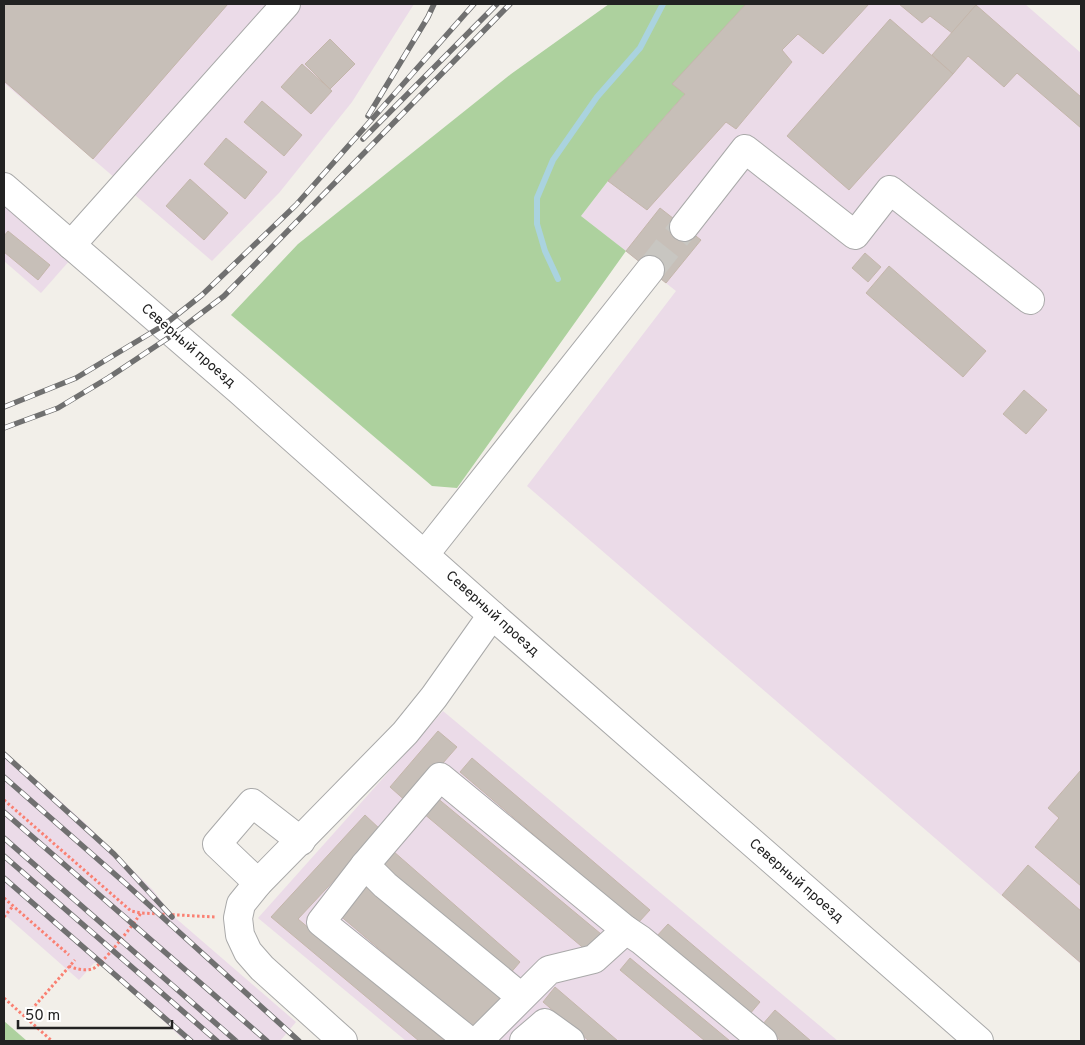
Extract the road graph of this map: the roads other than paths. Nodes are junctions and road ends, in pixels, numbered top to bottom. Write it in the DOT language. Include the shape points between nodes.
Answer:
graph roads {
  1 [pos="286,4"];
  2 [pos="4,187"];
  3 [pos="684,227"];
  4 [pos="71,245"];
  5 [pos="650,270"];
  6 [pos="1030,300"];
  7 [pos="424,554"];
  8 [pos="492,615"];
  9 [pos="301,841"];
  10 [pos="365,865"];
  11 [pos="258,883"];
  12 [pos="626,930"];
  13 [pos="520,997"];
  14 [pos="343,1041"];
  15 [pos="469,1041"];
  16 [pos="478,1041"];
  17 [pos="524,1041"];
  18 [pos="570,1041"];
  19 [pos="763,1041"];
  20 [pos="979,1041"];
  1 -- 4 [label="street"];
  2 -- 4 [label="street, Северный проезд"];
  3 -- 6 [label="street" via="745,149 855,235 890,190"];
  4 -- 7 [label="street, Северный проезд"];
  5 -- 7 [label="street"];
  7 -- 8 [label="street, Северный проезд"];
  8 -- 9 [label="street" via="405,732"];
  8 -- 20 [label="street, Северный проезд"];
  9 -- 11 [label="street"];
  9 -- 11 [label="street" via="252,803 217,844"];
  10 -- 12 [label="street" via="440,777"];
  10 -- 13 [label="street"];
  10 -- 15 [label="street" via="321,922"];
  11 -- 14 [label="street" via="242,904 238,918 240,934 248,952"];
  12 -- 13 [label="street" via="594,959 549,970"];
  12 -- 19 [label="street"];
  13 -- 16 [label="street"];
  17 -- 18 [label="street" via="545,1023"];
}
